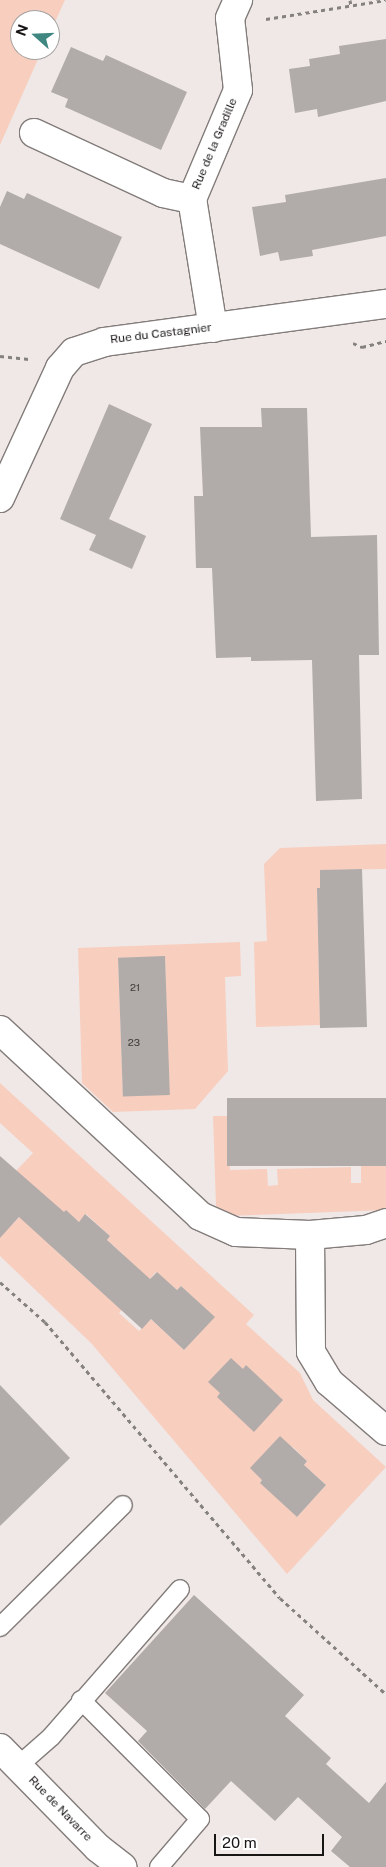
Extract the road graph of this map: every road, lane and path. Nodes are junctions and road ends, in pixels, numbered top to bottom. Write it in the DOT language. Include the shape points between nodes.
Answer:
graph roads {
  1 [pos="350,0"];
  2 [pos="386,0"];
  3 [pos="351,6"];
  4 [pos="234,9"];
  5 [pos="34,133"];
  6 [pos="192,200"];
  7 [pos="385,309"];
  8 [pos="213,328"];
  9 [pos="0,498"];
  10 [pos="0,1030"];
  11 [pos="386,1223"];
  12 [pos="310,1235"];
  13 [pos="0,1282"];
  14 [pos="386,1431"];
  15 [pos="123,1505"];
  16 [pos="180,1589"];
  17 [pos="0,1627"];
  18 [pos="386,1694"];
  19 [pos="81,1700"];
  20 [pos="9,1757"];
  21 [pos="122,1867"];
  22 [pos="159,1867"];
  1 -- 3 [label="path"];
  2 -- 3 [label="path"];
  3 -- 4 [label="path" via="257,20"];
  4 -- 6 [label="street, Rue de la Gradille" via="238,90"];
  5 -- 6 [label="street, Rue de la Gradille" via="163,193"];
  6 -- 8 [label="street, Rue de la Gradille"];
  7 -- 8 [label="street, Rue du Castagnier"];
  8 -- 9 [label="street, Rue du Castagnier" via="104,342 74,352 60,368"];
  10 -- 12 [label="street" via="200,1216 236,1232"];
  11 -- 12 [label="street" via="366,1230"];
  12 -- 14 [label="street" via="311,1352 329,1382"];
  13 -- 18 [label="path" via="45,1322 280,1598"];
  15 -- 17 [label="lane"];
  16 -- 19 [label="lane"];
  19 -- 20 [label="lane" via="51,1737"];
  19 -- 22 [label="lane" via="200,1819"];
  20 -- 21 [label="street, Rue de Navarre" via="98,1848"];
}
